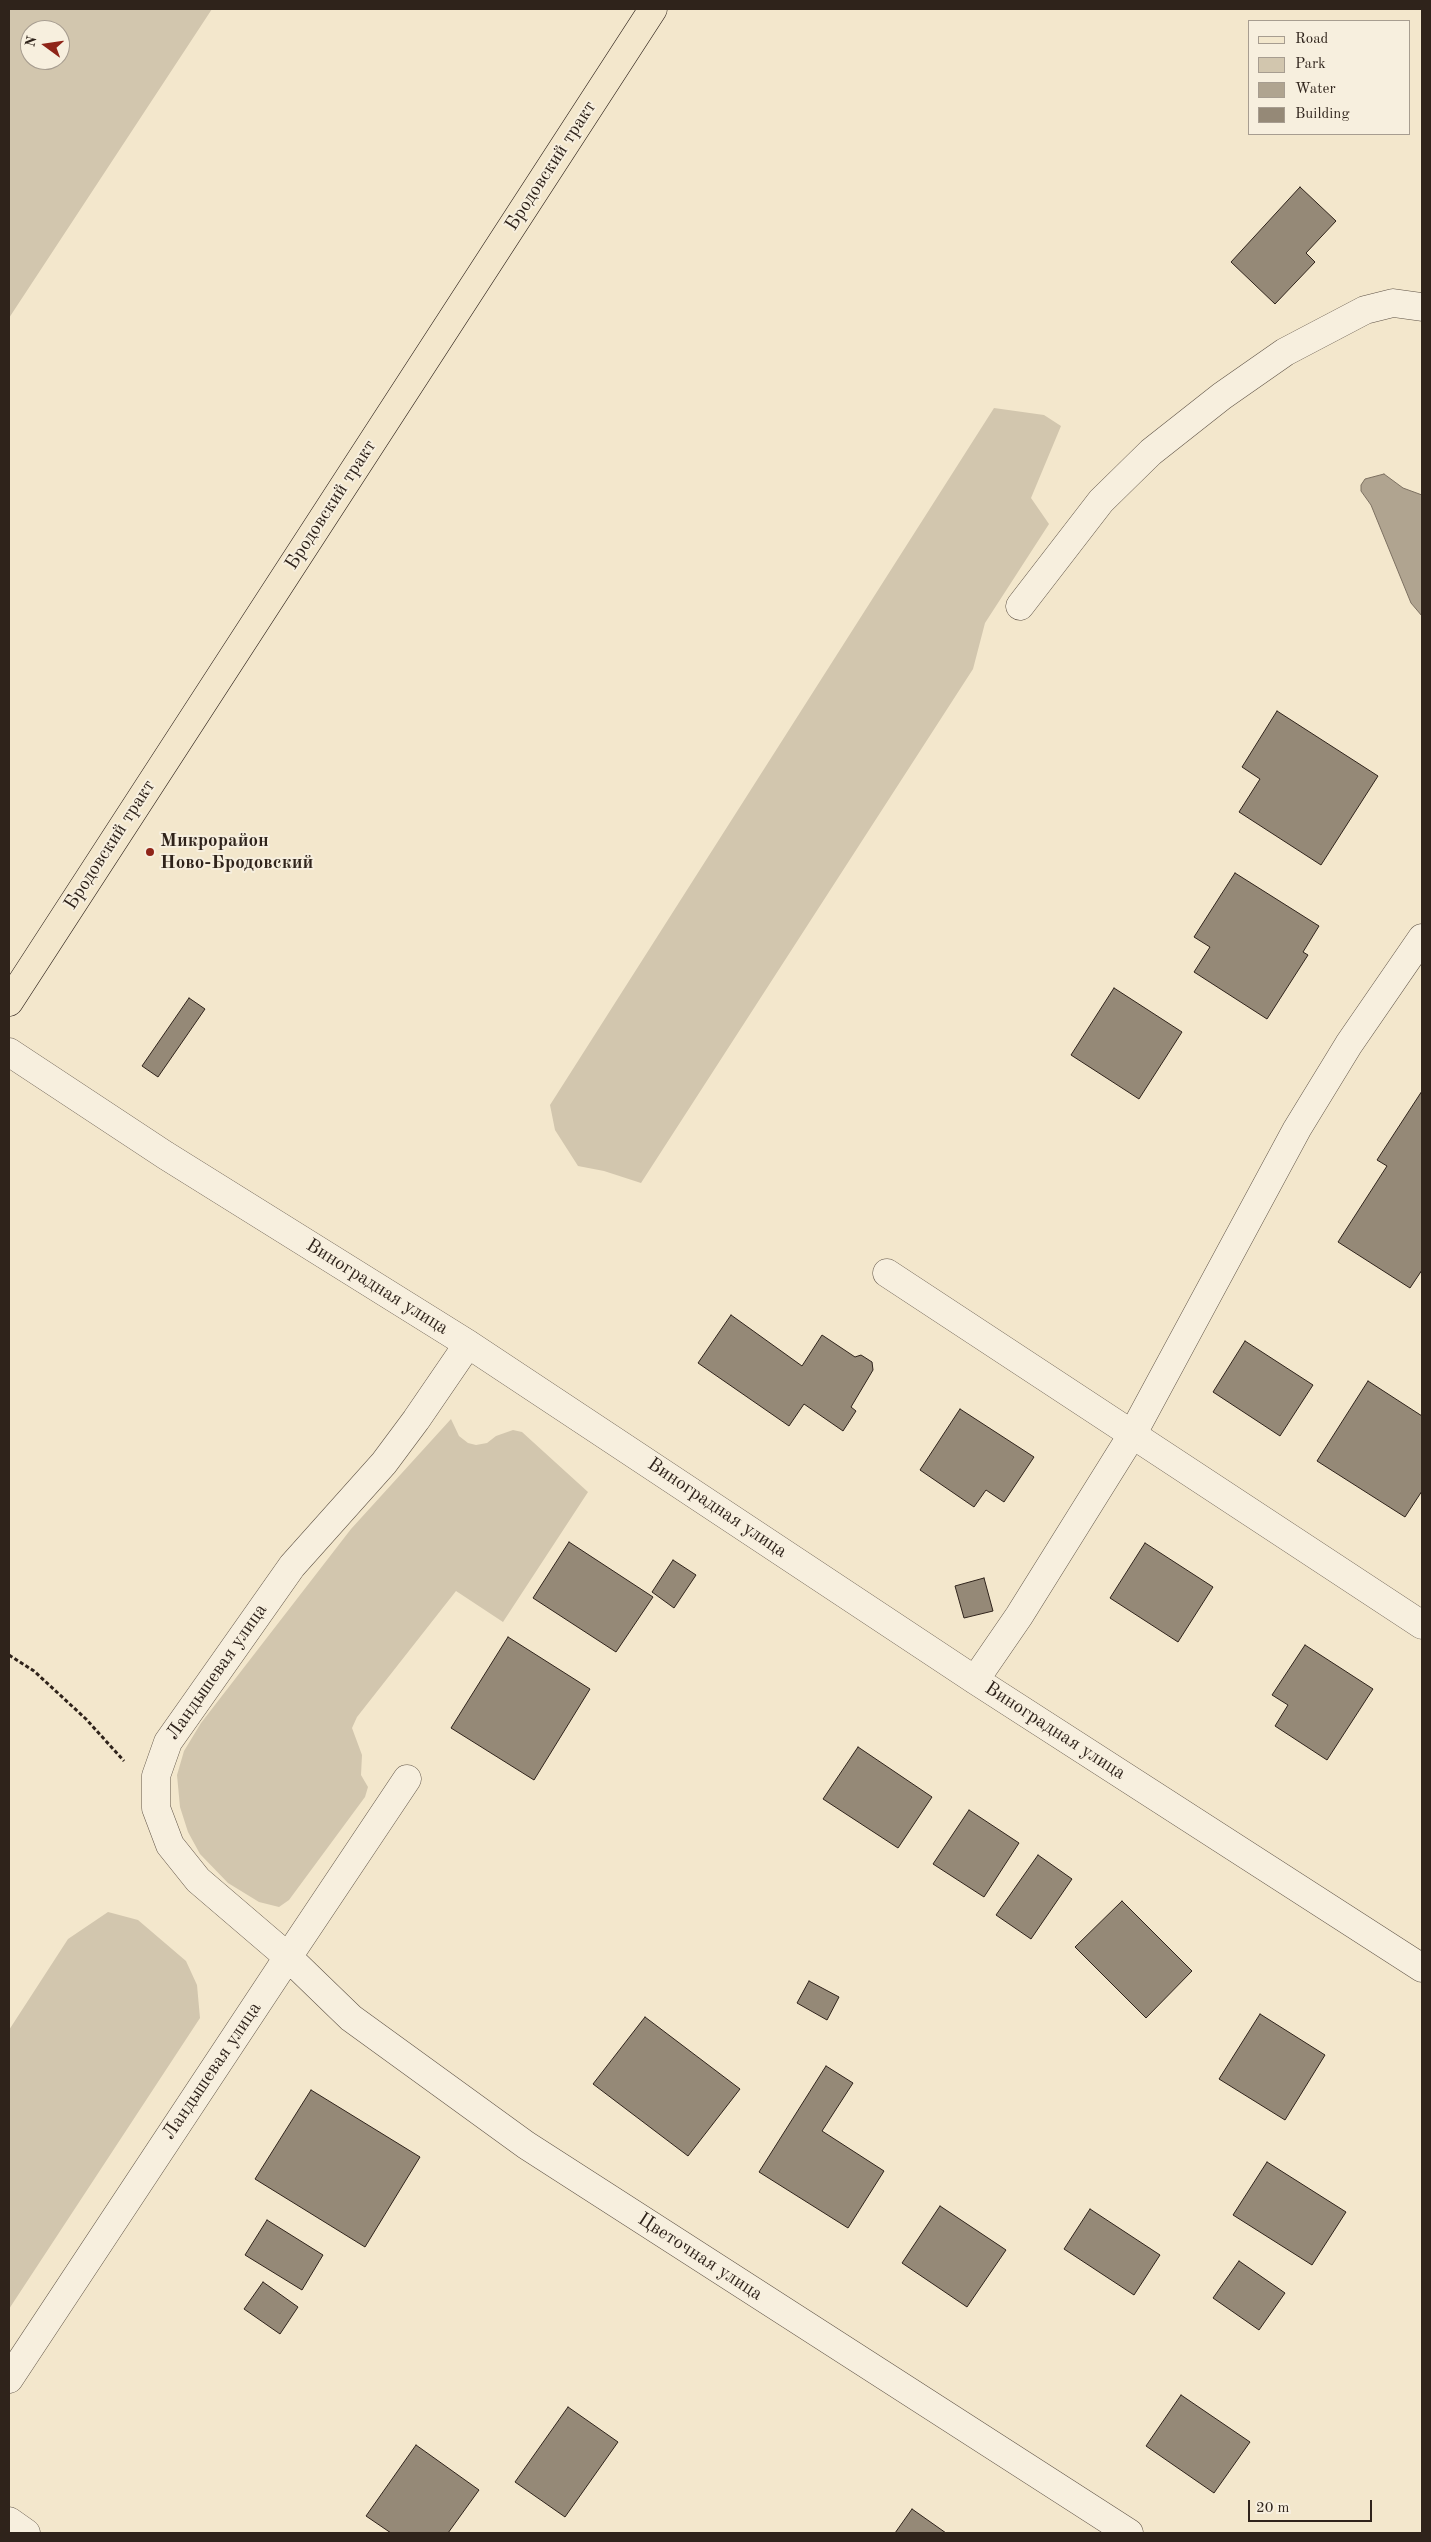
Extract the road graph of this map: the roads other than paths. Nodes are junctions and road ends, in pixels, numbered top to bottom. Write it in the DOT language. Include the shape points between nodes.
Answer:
graph roads {
  1 [pos="653,9"];
  2 [pos="1422,306"];
  3 [pos="1020,606"];
  4 [pos="1422,938"];
  5 [pos="9,1002"];
  6 [pos="9,1052"];
  7 [pos="887,1273"];
  8 [pos="468,1344"];
  9 [pos="1132,1435"];
  10 [pos="1422,1625"];
  11 [pos="975,1680"];
  12 [pos="407,1779"];
  13 [pos="288,1956"];
  14 [pos="1422,1968"];
  15 [pos="9,2379"];
  16 [pos="9,2521"];
  17 [pos="26,2533"];
  18 [pos="1129,2533"];
  1 -- 5 [label="main road, Бродовский тракт"];
  2 -- 3 [label="street" via="1393,303 1365,310 1285,352 1222,396 1151,452 1106,495"];
  4 -- 9 [label="street" via="1349,1044 1297,1129"];
  6 -- 8 [label="street, Виноградная улица" via="164,1155"];
  7 -- 9 [label="street"];
  8 -- 11 [label="street, Виноградная улица"];
  8 -- 13 [label="street, Ландышевая улица" via="384,1463 292,1566 177,1726 161,1758 156,1808 164,1833 182,1863"];
  9 -- 10 [label="street"];
  9 -- 11 [label="street" via="1019,1616"];
  11 -- 14 [label="street, Виноградная улица"];
  12 -- 13 [label="street"];
  13 -- 15 [label="street, Ландышевая улица"];
  13 -- 18 [label="street, Цветочная улица" via="351,2018 526,2145"];
  16 -- 17 [label="street"];
}
